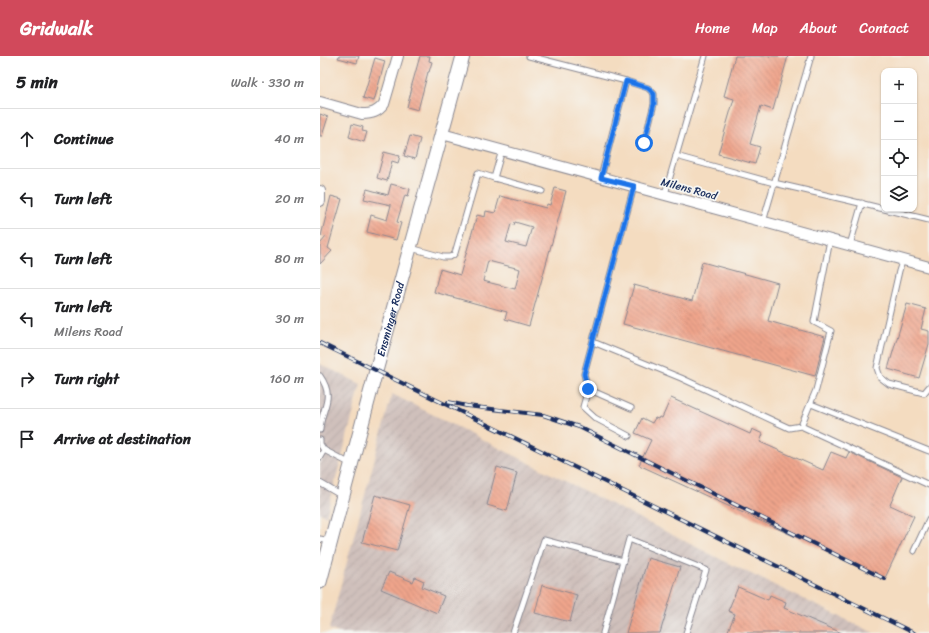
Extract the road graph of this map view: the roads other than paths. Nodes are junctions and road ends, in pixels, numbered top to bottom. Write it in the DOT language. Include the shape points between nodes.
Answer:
graph roads {
  1 [pos="398,56"];
  2 [pos="463,56"];
  3 [pos="529,56"];
  4 [pos="705,56"];
  5 [pos="811,56"];
  6 [pos="626,81"];
  7 [pos="320,102"];
  8 [pos="442,134"];
  9 [pos="644,143"];
  10 [pos="502,150"];
  11 [pos="676,156"];
  12 [pos="494,178"];
  13 [pos="601,178"];
  14 [pos="774,183"];
  15 [pos="634,186"];
  16 [pos="320,191"];
  17 [pos="542,191"];
  18 [pos="664,194"];
  19 [pos="320,201"];
  20 [pos="862,203"];
  21 [pos="929,220"];
  22 [pos="763,222"];
  23 [pos="830,240"];
  24 [pos="850,245"];
  25 [pos="410,248"];
  26 [pos="903,260"];
  27 [pos="929,266"];
  28 [pos="593,342"];
  29 [pos="320,376"];
  30 [pos="929,387"];
  31 [pos="588,389"];
  32 [pos="811,404"];
  33 [pos="631,408"];
  34 [pos="801,426"];
  35 [pos="320,430"];
  36 [pos="629,436"];
  37 [pos="320,440"];
  38 [pos="324,450"];
  39 [pos="929,452"];
  40 [pos="320,457"];
  41 [pos="352,464"];
  42 [pos="320,483"];
  43 [pos="929,485"];
  44 [pos="343,496"];
  45 [pos="929,519"];
  46 [pos="326,540"];
  47 [pos="914,551"];
  48 [pos="623,561"];
  49 [pos="320,582"];
  50 [pos="513,633"];
  51 [pos="602,633"];
  52 [pos="686,633"];
  1 -- 7 [label="street" via="384,104 375,112 362,114"];
  2 -- 8 [label="street, Ensminger Road"];
  3 -- 6 [label="lane"];
  4 -- 11 [label="lane"];
  5 -- 14 [label="lane"];
  6 -- 9 [label="lane" via="648,88 654,94"];
  6 -- 13 [label="lane"];
  8 -- 10 [label="street, Milens Road"];
  8 -- 25 [label="street, Ensminger Road"];
  10 -- 12 [label="lane"];
  10 -- 13 [label="street, Milens Road"];
  11 -- 14 [label="lane"];
  11 -- 18 [label="lane"];
  12 -- 17 [label="lane"];
  12 -- 25 [label="lane" via="478,174 454,256 444,257"];
  13 -- 15 [label="street, Milens Road"];
  14 -- 20 [label="lane"];
  14 -- 22 [label="lane"];
  15 -- 18 [label="street, Milens Road"];
  15 -- 28 [label="lane"];
  16 -- 19 [label="street"];
  18 -- 22 [label="street, Milens Road"];
  20 -- 21 [label="lane"];
  20 -- 24 [label="lane"];
  22 -- 23 [label="street, Milens Road"];
  23 -- 24 [label="street, Milens Road"];
  23 -- 32 [label="lane" via="814,322 830,331"];
  24 -- 26 [label="street, Milens Road"];
  25 -- 41 [label="street, Ensminger Road"];
  26 -- 27 [label="street, Milens Road"];
  26 -- 30 [label="lane" via="877,368 880,377 889,384 924,393"];
  28 -- 31 [label="lane" via="584,374"];
  28 -- 34 [label="lane" via="681,378 789,428"];
  29 -- 35 [label="lane" via="328,395"];
  31 -- 33 [label="lane"];
  31 -- 36 [label="lane" via="583,407 595,418"];
  32 -- 34 [label="lane"];
  32 -- 39 [label="lane"];
  34 -- 43 [label="lane"];
  37 -- 38 [label="lane"];
  38 -- 40 [label="lane"];
  38 -- 41 [label="lane"];
  41 -- 44 [label="street, Ensminger Road"];
  42 -- 44 [label="lane"];
  44 -- 46 [label="street, Ensminger Road"];
  45 -- 47 [label="lane"];
  46 -- 49 [label="street, Ensminger Road"];
  48 -- 50 [label="lane" via="544,540"];
  48 -- 51 [label="lane"];
  48 -- 52 [label="lane" via="629,539 706,570"];
}
